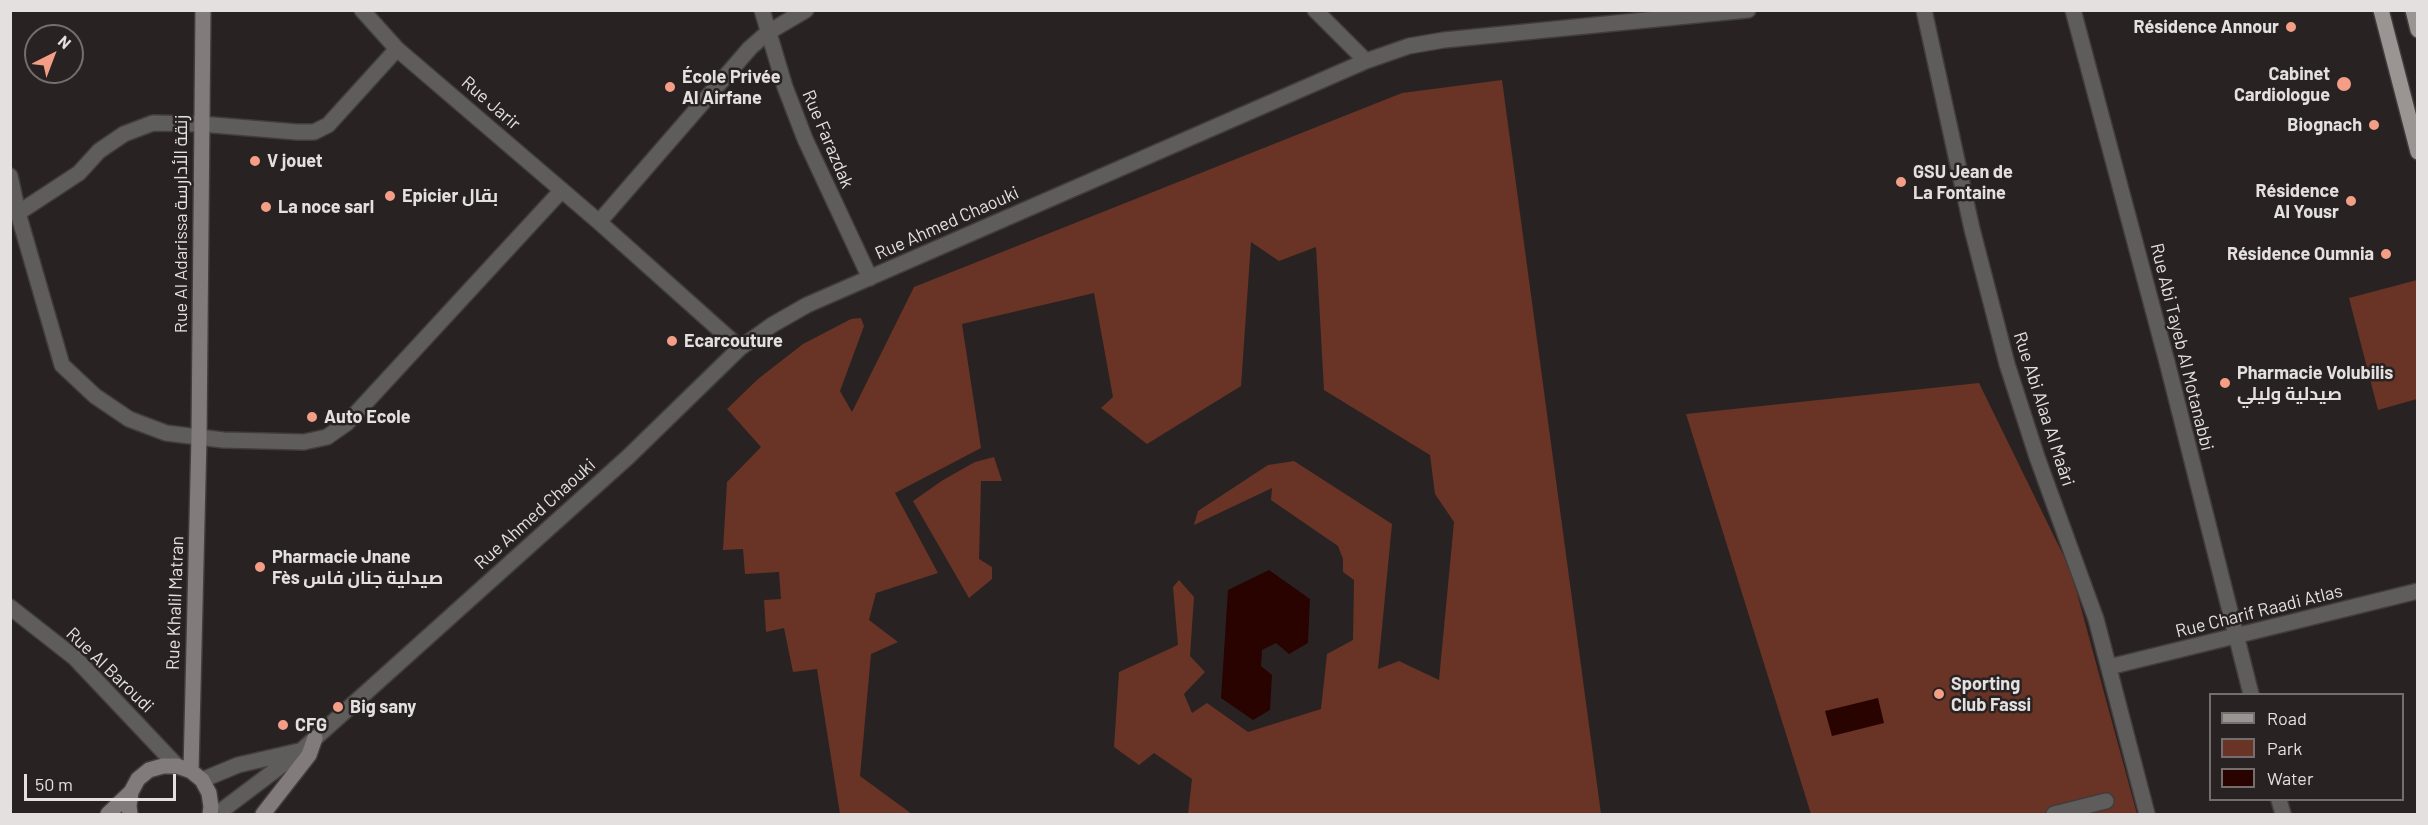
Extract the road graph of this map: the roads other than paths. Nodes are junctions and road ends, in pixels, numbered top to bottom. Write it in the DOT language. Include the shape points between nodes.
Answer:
graph roads {
  1 [pos="203,10"];
  2 [pos="362,10"];
  3 [pos="762,10"];
  4 [pos="806,10"];
  5 [pos="1315,10"];
  6 [pos="1748,10"];
  7 [pos="1924,10"];
  8 [pos="2073,10"];
  9 [pos="2381,10"];
  10 [pos="2413,10"];
  11 [pos="2418,30"];
  12 [pos="767,33"];
  13 [pos="398,49"];
  14 [pos="1366,61"];
  15 [pos="201,124"];
  16 [pos="2418,152"];
  17 [pos="10,176"];
  18 [pos="562,190"];
  19 [pos="18,213"];
  20 [pos="599,222"];
  21 [pos="870,278"];
  22 [pos="740,348"];
  23 [pos="199,437"];
  24 [pos="2418,591"];
  25 [pos="10,607"];
  26 [pos="2235,637"];
  27 [pos="2109,667"];
  28 [pos="2251,693"];
  29 [pos="315,738"];
  30 [pos="302,750"];
  31 [pos="190,772"];
  32 [pos="131,792"];
  33 [pos="2106,801"];
  34 [pos="108,814"];
  35 [pos="130,814"];
  36 [pos="210,814"];
  37 [pos="217,814"];
  38 [pos="263,814"];
  39 [pos="2054,814"];
  40 [pos="2147,814"];
  1 -- 15 [label="street, Rue Al Adarissa زنقة الأدارسة"];
  2 -- 13 [label="street, Rue Jarir"];
  3 -- 12 [label="street, Rue Farazdak"];
  4 -- 12 [label="street"];
  5 -- 14 [label="street"];
  6 -- 14 [label="street, Rue Ahmed Chaouki" via="1426,42"];
  7 -- 27 [label="street, Rue Abi Alaa Al Maâri" via="1964,196 2007,363"];
  8 -- 26 [label="street, Rue Abi Tayeb Al Motanabbi"];
  9 -- 16 [label="main road"];
  10 -- 11 [label="main road"];
  12 -- 20 [label="street"];
  12 -- 21 [label="street, Rue Farazdak" via="805,139"];
  13 -- 15 [label="street" via="328,124 314,132"];
  13 -- 18 [label="street, Rue Jarir"];
  14 -- 21 [label="street, Rue Ahmed Chaouki"];
  15 -- 19 [label="street" via="153,123 124,134 99,151 79,172"];
  15 -- 23 [label="street, Rue Al Adarissa زنقة الأدارسة"];
  17 -- 19 [label="street"];
  18 -- 20 [label="street, Rue Jarir"];
  18 -- 23 [label="street" via="347,423 327,437 304,442"];
  19 -- 23 [label="street" via="62,365 95,396 129,419 166,433"];
  20 -- 22 [label="street, Rue Jarir"];
  21 -- 22 [label="street, Rue Ahmed Chaouki" via="807,305"];
  22 -- 29 [label="street, Rue Ahmed Chaouki" via="628,457"];
  23 -- 31 [label="street, Rue Khalil Matran"];
  24 -- 26 [label="street, Rue Charif Raadi Atlas"];
  25 -- 31 [label="street, Rue Al Baroudi" via="75,658"];
  26 -- 27 [label="street, Rue Charif Raadi Atlas"];
  26 -- 28 [label="street, Rue Abi Tayeb Al Motanabbi"];
  27 -- 40 [label="street, Rue Abi Alaa Al Maâri"];
  29 -- 30 [label="street, Rue Ahmed Chaouki"];
  29 -- 38 [label="street" via="309,755"];
  30 -- 31 [label="street, Rue Ahmed Chaouki"];
  30 -- 37 [label="street, Rue Ahmed Chaouki"];
  31 -- 32 [label="street" via="163,766 149,770"];
  31 -- 36 [label="street, Rue Khalil Matran" via="209,793"];
  32 -- 34 [label="street"];
  32 -- 35 [label="street"];
  33 -- 39 [label="street"];
}
